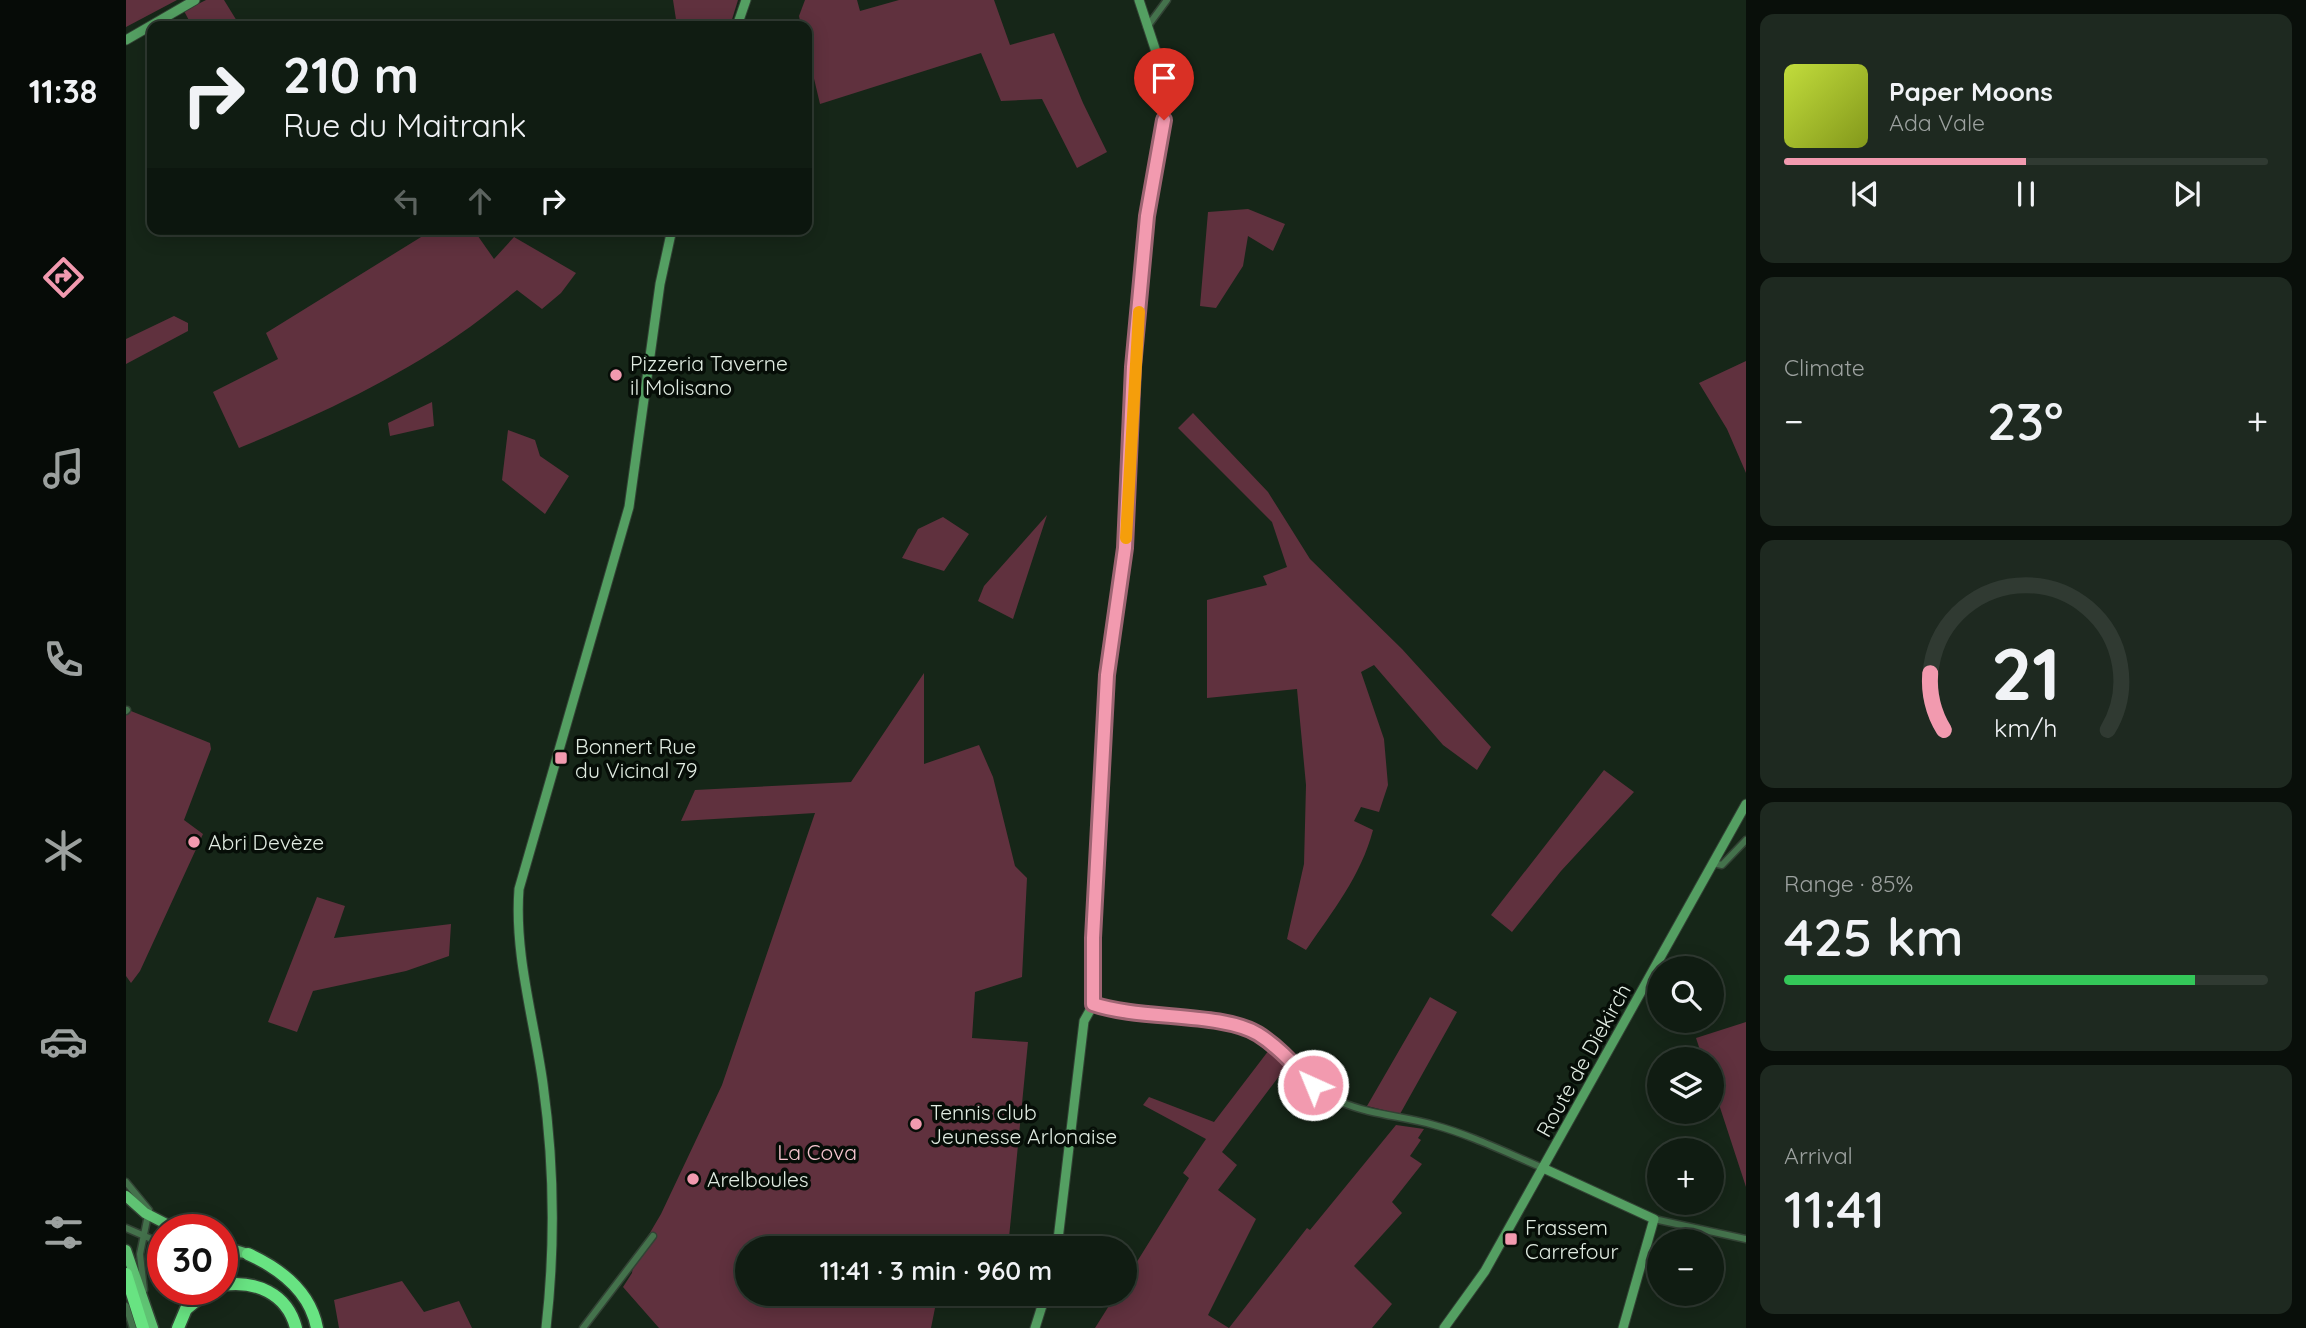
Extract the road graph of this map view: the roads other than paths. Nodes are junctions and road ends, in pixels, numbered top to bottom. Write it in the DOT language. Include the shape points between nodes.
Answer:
graph roads {
  1 [pos="195,0"];
  2 [pos="746,0"];
  3 [pos="1139,0"];
  4 [pos="1167,0"];
  5 [pos="159,21"];
  6 [pos="739,21"];
  7 [pos="1147,27"];
  8 [pos="147,28"];
  9 [pos="126,40"];
  10 [pos="671,235"];
  11 [pos="1746,804"];
  12 [pos="1746,840"];
  13 [pos="1713,863"];
  14 [pos="1093,1004"];
  15 [pos="1542,1168"];
  16 [pos="126,1182"];
  17 [pos="126,1196"];
  18 [pos="147,1214"];
  19 [pos="149,1214"];
  20 [pos="1654,1219"];
  21 [pos="147,1225"];
  22 [pos="126,1228"];
  23 [pos="145,1234"];
  24 [pos="653,1236"];
  25 [pos="1058,1236"];
  26 [pos="1746,1240"];
  27 [pos="126,1250"];
  28 [pos="238,1251"];
  29 [pos="248,1254"];
  30 [pos="238,1255"];
  31 [pos="126,1267"];
  32 [pos="126,1274"];
  33 [pos="238,1283"];
  34 [pos="191,1305"];
  35 [pos="1042,1306"];
  36 [pos="126,1307"];
  37 [pos="146,1309"];
  38 [pos="133,1328"];
  39 [pos="148,1328"];
  40 [pos="178,1328"];
  41 [pos="296,1328"];
  42 [pos="317,1328"];
  43 [pos="546,1328"];
  44 [pos="583,1328"];
  45 [pos="1034,1328"];
  46 [pos="1444,1328"];
  47 [pos="1623,1328"];
  1 -- 5 [label="street"];
  2 -- 6 [label="street"];
  3 -- 7 [label="street"];
  4 -- 7 [label="street"];
  7 -- 14 [label="street" via="1163,72 1166,102 1147,216 1133,367 1126,538 1107,675"];
  8 -- 9 [label="street"];
  10 -- 43 [label="street" via="629,507 520,889 519,935 543,1085 550,1172 551,1279"];
  11 -- 13 [label="street, Route de Diekirch"];
  12 -- 13 [label="street" via="1722,865"];
  13 -- 15 [label="street, Route de Diekirch"];
  14 -- 15 [label="street" via="1256,1032 1313,1085 1343,1103 1391,1118 1433,1124"];
  14 -- 25 [label="street" via="1084,1021"];
  15 -- 20 [label="street"];
  15 -- 46 [label="street, Route de Diekirch" via="1485,1271"];
  16 -- 19 [label="street" via="148,1205"];
  17 -- 18 [label="main road"];
  20 -- 26 [label="street"];
  20 -- 47 [label="street"];
  21 -- 23 [label="street"];
  22 -- 23 [label="street"];
  23 -- 37 [label="street" via="140,1254"];
  24 -- 44 [label="street"];
  27 -- 37 [label="main road"];
  28 -- 29 [label="main road"];
  29 -- 30 [label="street"];
  29 -- 42 [label="highway" via="295,1285 309,1304"];
  31 -- 39 [label="main road"];
  32 -- 39 [label="highway"];
  33 -- 41 [label="highway" via="265,1289 283,1303"];
  34 -- 40 [label="highway"];
  35 -- 45 [label="street"];
  36 -- 38 [label="street"];
  37 -- 39 [label="main road"];
}
